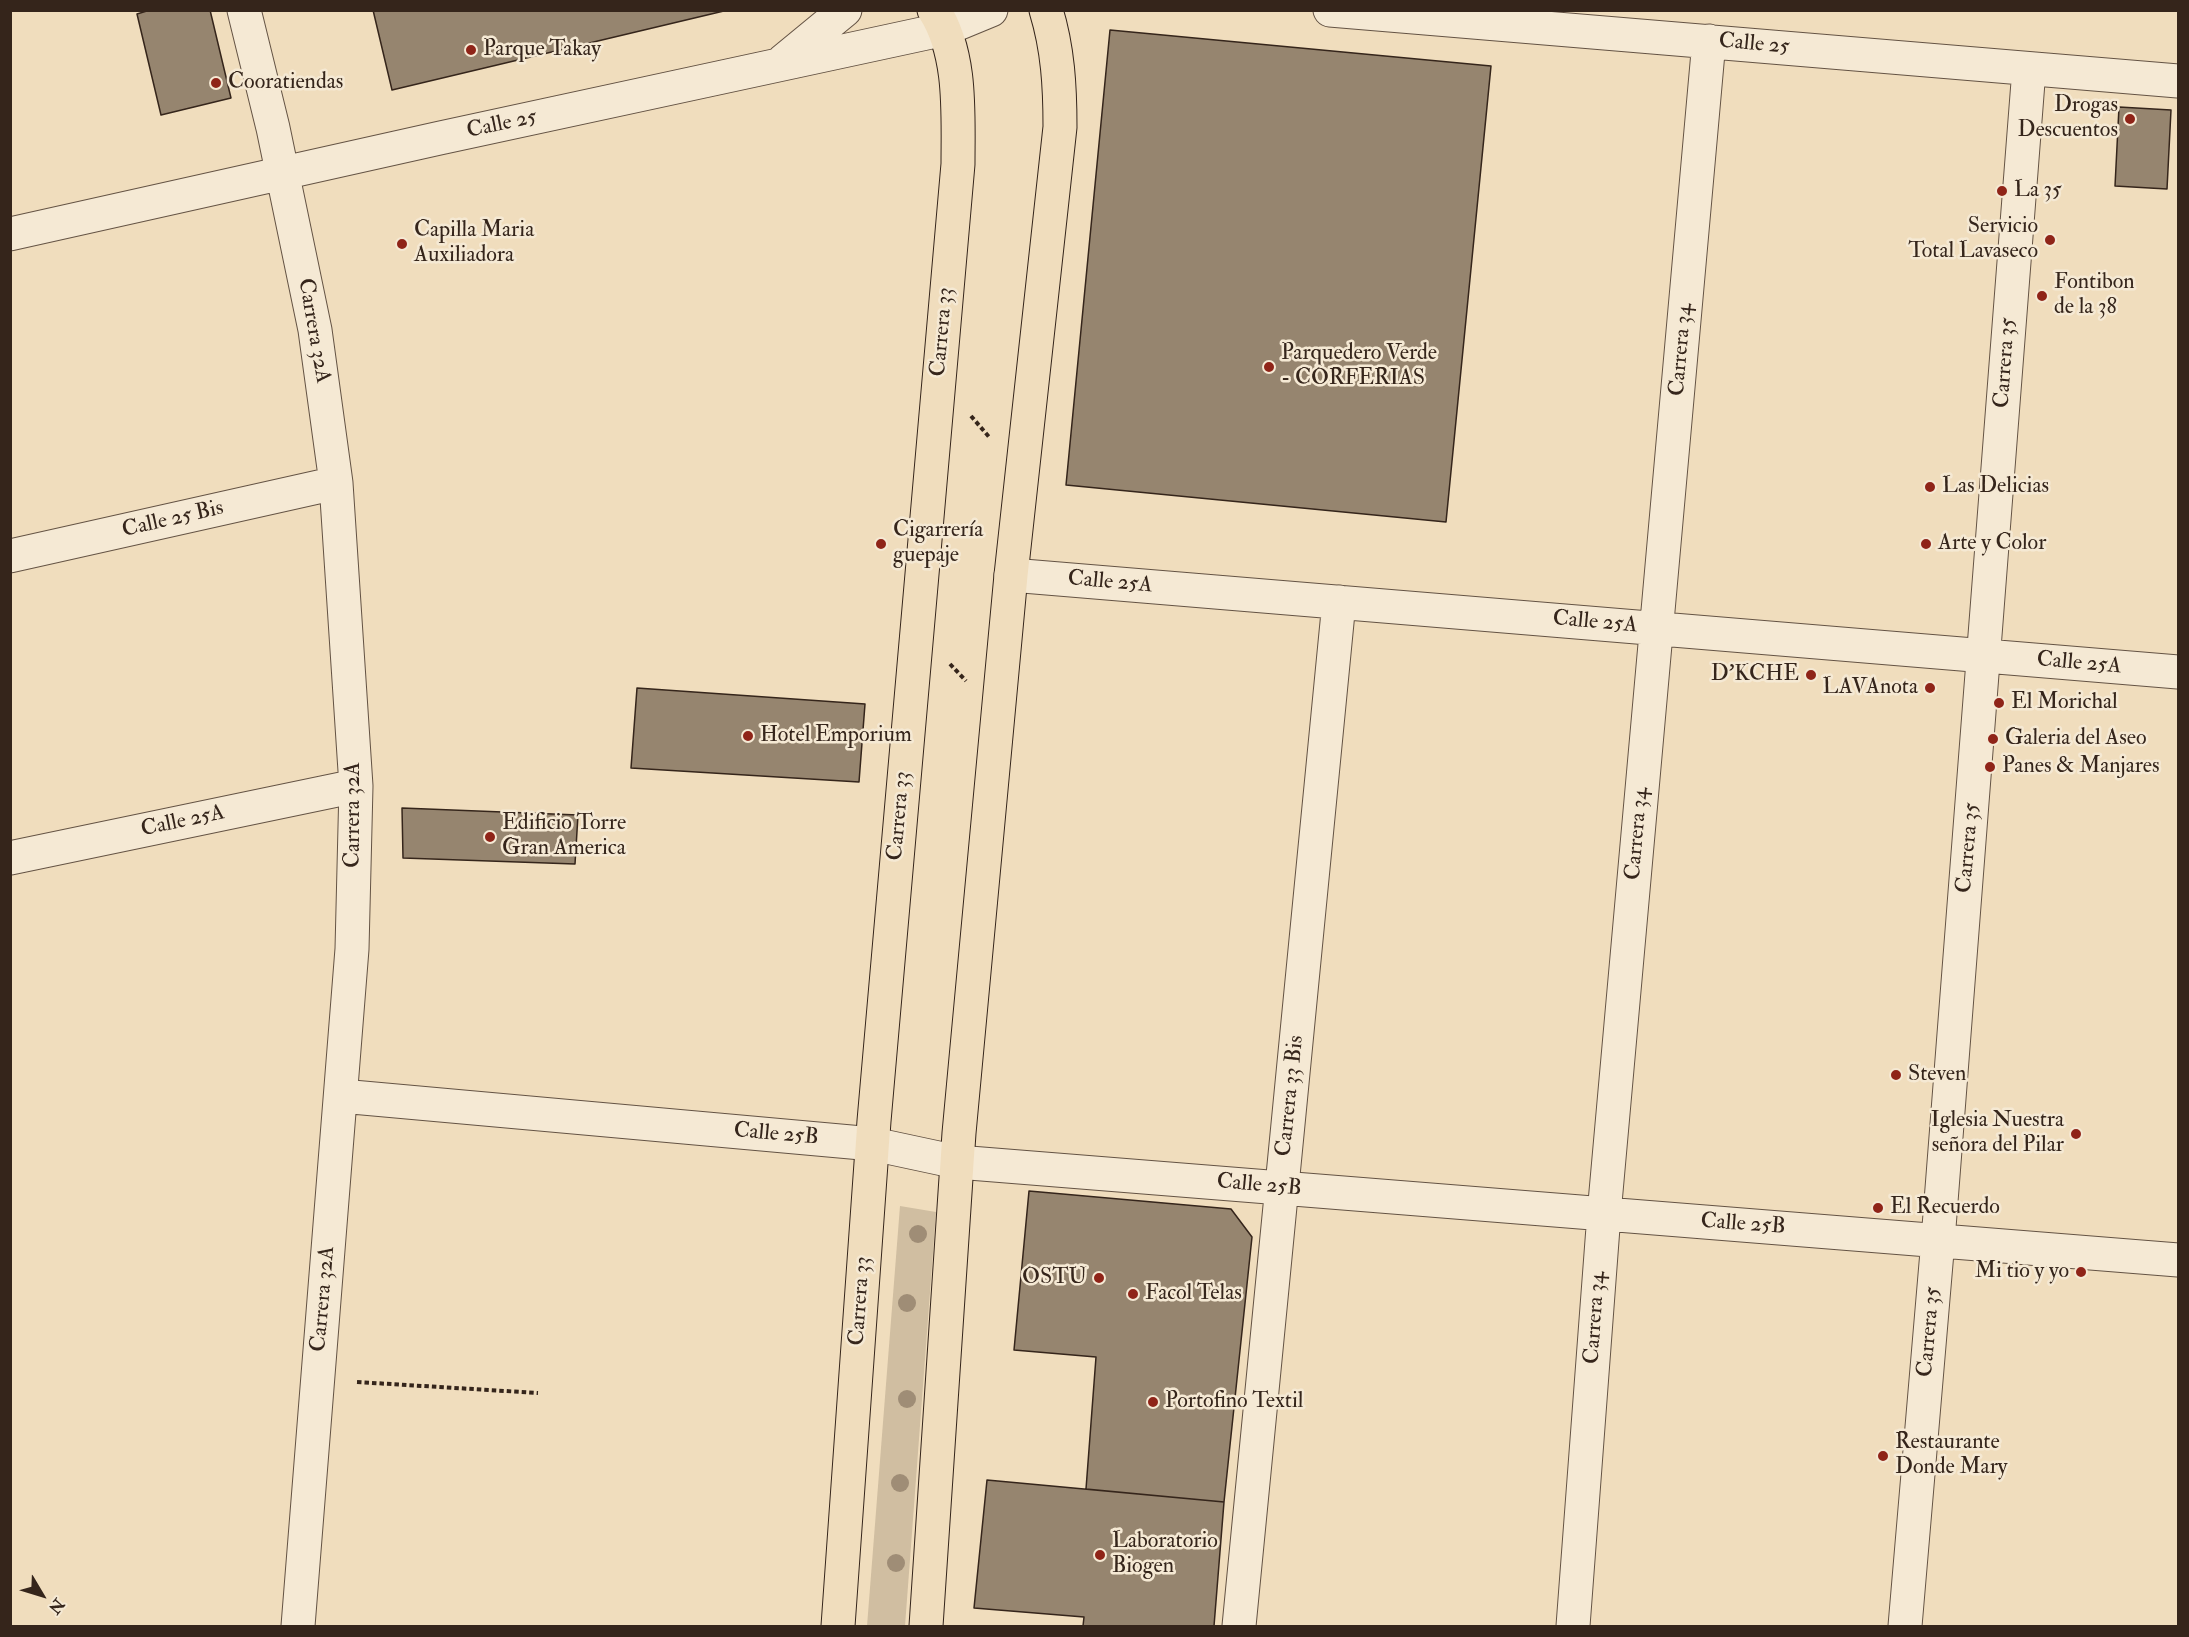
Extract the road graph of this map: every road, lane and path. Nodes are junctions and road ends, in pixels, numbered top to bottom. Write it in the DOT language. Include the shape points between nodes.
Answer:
graph roads {
  1 [pos="244,10"];
  2 [pos="845,10"];
  3 [pos="991,10"];
  4 [pos="1046,10"];
  5 [pos="1330,10"];
  6 [pos="939,20"];
  7 [pos="1709,41"];
  8 [pos="777,66"];
  9 [pos="2029,69"];
  10 [pos="2178,81"];
  11 [pos="283,174"];
  12 [pos="10,234"];
  13 [pos="939,380"];
  14 [pos="1022,473"];
  15 [pos="336,483"];
  16 [pos="10,556"];
  17 [pos="1011,574"];
  18 [pos="1339,602"];
  19 [pos="1657,628"];
  20 [pos="917,629"];
  21 [pos="1984,656"];
  22 [pos="2178,672"];
  23 [pos="998,714"];
  24 [pos="356,786"];
  25 [pos="10,858"];
  26 [pos="341,1096"];
  27 [pos="873,1144"];
  28 [pos="957,1162"];
  29 [pos="1282,1188"];
  30 [pos="1604,1214"];
  31 [pos="1938,1240"];
  32 [pos="2178,1260"];
  33 [pos="357,1383"];
  34 [pos="538,1393"];
  35 [pos="298,1626"];
  36 [pos="838,1626"];
  37 [pos="926,1626"];
  38 [pos="1239,1626"];
  39 [pos="1573,1626"];
  40 [pos="1905,1626"];
  1 -- 11 [label="street, Carrera 32A"];
  2 -- 8 [label="street"];
  3 -- 6 [label="street, Calle 25"];
  4 -- 14 [label="main road" via="1057,61 1060,127"];
  5 -- 7 [label="street, Calle 25"];
  6 -- 8 [label="street, Calle 25"];
  6 -- 13 [label="main road, Carrera 33" via="953,57 958,123 958,164"];
  7 -- 9 [label="street, Calle 25"];
  7 -- 19 [label="street, Carrera 34"];
  8 -- 11 [label="street, Calle 25"];
  9 -- 10 [label="street, Calle 25"];
  9 -- 21 [label="street, Carrera 35"];
  11 -- 12 [label="street, Calle 25"];
  11 -- 15 [label="street, Carrera 32A" via="315,330"];
  13 -- 14 [label="path"];
  13 -- 20 [label="main road, Carrera 33"];
  14 -- 17 [label="main road"];
  15 -- 16 [label="street, Calle 25 Bis"];
  15 -- 24 [label="street, Carrera 32A"];
  17 -- 18 [label="street, Calle 25A"];
  17 -- 23 [label="main road"];
  18 -- 19 [label="street, Calle 25A"];
  18 -- 29 [label="street, Carrera 33 Bis"];
  19 -- 21 [label="street, Calle 25A"];
  19 -- 30 [label="street, Carrera 34"];
  20 -- 23 [label="path"];
  20 -- 27 [label="main road, Carrera 33"];
  21 -- 22 [label="street, Calle 25A"];
  21 -- 31 [label="street, Carrera 35"];
  23 -- 28 [label="main road"];
  24 -- 25 [label="street, Calle 25A"];
  24 -- 26 [label="street, Carrera 32A" via="352,949"];
  26 -- 27 [label="street, Calle 25B"];
  26 -- 35 [label="street, Carrera 32A"];
  27 -- 28 [label="street, Calle 25B"];
  27 -- 36 [label="main road, Carrera 33"];
  28 -- 29 [label="street, Calle 25B"];
  28 -- 37 [label="main road"];
  29 -- 30 [label="street, Calle 25B"];
  29 -- 38 [label="street, Carrera 33 Bis"];
  30 -- 31 [label="street, Calle 25B"];
  30 -- 39 [label="street, Carrera 34"];
  31 -- 32 [label="street, Calle 25B"];
  31 -- 40 [label="street, Carrera 35"];
  33 -- 34 [label="path"];
}
